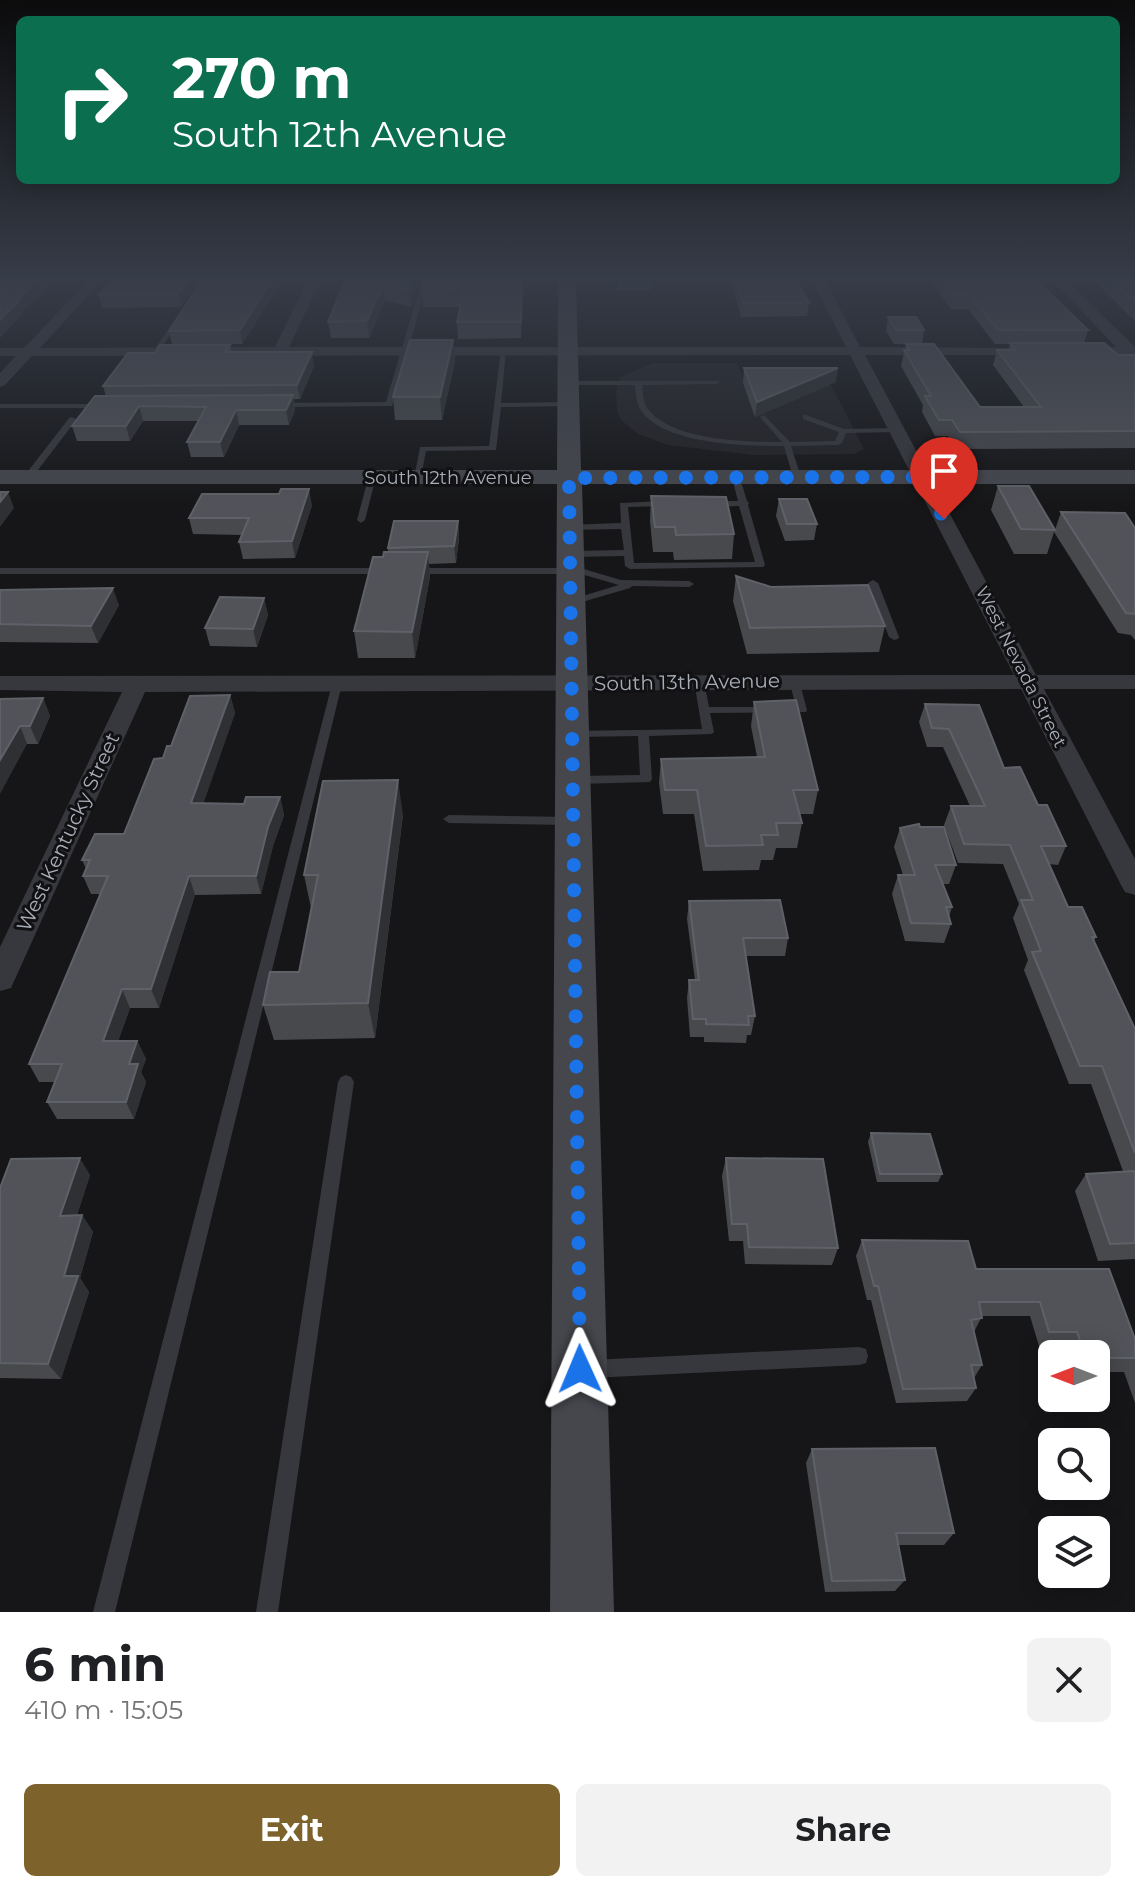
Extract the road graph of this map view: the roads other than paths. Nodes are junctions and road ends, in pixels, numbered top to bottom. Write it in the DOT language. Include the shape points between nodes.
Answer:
graph roads {
  1 [pos="26,355"];
  2 [pos="406,355"];
  3 [pos="503,355"];
  4 [pos="568,355"];
  5 [pos="857,355"];
  6 [pos="0,382"];
  7 [pos="716,382"];
  8 [pos="638,383"];
  9 [pos="568,394"];
  10 [pos="267,405"];
  11 [pos="498,405"];
  12 [pos="0,406"];
  13 [pos="110,406"];
  14 [pos="764,417"];
  15 [pos="806,417"];
  16 [pos="73,419"];
  17 [pos="897,430"];
  18 [pos="843,431"];
  19 [pos="787,443"];
  20 [pos="0,477"];
  21 [pos="28,477"];
  22 [pos="372,477"];
  23 [pos="417,477"];
  24 [pos="797,477"];
  25 [pos="922,477"];
  26 [pos="1135,477"];
  27 [pos="569,478"];
  28 [pos="736,478"];
  29 [pos="745,503"];
  30 [pos="669,504"];
  31 [pos="699,504"];
  32 [pos="361,520"];
  33 [pos="625,526"];
  34 [pos="628,553"];
  35 [pos="570,555"];
  36 [pos="0,571"];
  37 [pos="873,583"];
  38 [pos="635,584"];
  39 [pos="689,584"];
  40 [pos="570,603"];
  41 [pos="894,637"];
  42 [pos="794,680"];
  43 [pos="699,681"];
  44 [pos="1028,681"];
  45 [pos="1135,682"];
  46 [pos="0,683"];
  47 [pos="337,684"];
  48 [pos="572,684"];
  49 [pos="137,685"];
  50 [pos="704,710"];
  51 [pos="571,733"];
  52 [pos="643,733"];
  53 [pos="573,801"];
  54 [pos="449,819"];
  55 [pos="1135,885"];
  56 [pos="0,979"];
  57 [pos="346,1082"];
  58 [pos="859,1356"];
  59 [pos="580,1369"];
  60 [pos="104,1612"];
  61 [pos="267,1612"];
  62 [pos="582,1612"];
  1 -- 6 [label="street"];
  2 -- 10 [label="lane" via="389,404"];
  3 -- 11 [label="lane"];
  4 -- 9 [label="main road"];
  5 -- 17 [label="street, West Nevada Street"];
  7 -- 8 [label="lane"];
  8 -- 9 [label="lane"];
  8 -- 19 [label="lane" via="644,410 663,426 691,437"];
  9 -- 11 [label="lane"];
  9 -- 27 [label="main road"];
  11 -- 23 [label="lane" via="493,448 423,449"];
  12 -- 13 [label="lane"];
  14 -- 19 [label="lane"];
  15 -- 18 [label="lane"];
  16 -- 21 [label="lane"];
  17 -- 18 [label="lane"];
  17 -- 25 [label="street, West Nevada Street"];
  18 -- 19 [label="lane" via="838,443"];
  19 -- 24 [label="lane"];
  20 -- 21 [label="main road, South 12th Avenue"];
  21 -- 22 [label="main road, South 12th Avenue"];
  22 -- 23 [label="main road, South 12th Avenue"];
  22 -- 32 [label="lane"];
  23 -- 27 [label="main road, South 12th Avenue"];
  24 -- 25 [label="main road, South 12th Avenue"];
  24 -- 28 [label="main road, South 12th Avenue"];
  25 -- 26 [label="main road, South 12th Avenue"];
  25 -- 44 [label="street, West Nevada Street"];
  27 -- 28 [label="main road, South 12th Avenue"];
  27 -- 35 [label="main road"];
  28 -- 29 [label="lane"];
  29 -- 31 [label="lane"];
  29 -- 34 [label="lane" via="760,565 630,566"];
  30 -- 33 [label="lane" via="623,505"];
  33 -- 34 [label="lane"];
  33 -- 35 [label="lane"];
  34 -- 35 [label="lane"];
  35 -- 36 [label="lane"];
  35 -- 38 [label="lane"];
  35 -- 40 [label="main road"];
  37 -- 41 [label="lane"];
  38 -- 39 [label="lane"];
  38 -- 40 [label="lane"];
  40 -- 48 [label="main road"];
  42 -- 43 [label="street, South 13th Avenue"];
  42 -- 44 [label="street, South 13th Avenue"];
  42 -- 50 [label="lane" via="802,710"];
  43 -- 48 [label="street, South 13th Avenue"];
  43 -- 50 [label="lane"];
  44 -- 45 [label="street, South 13th Avenue"];
  44 -- 55 [label="street, West Nevada Street"];
  46 -- 49 [label="street, South 13th Avenue"];
  47 -- 48 [label="street, South 13th Avenue"];
  47 -- 49 [label="street, South 13th Avenue"];
  47 -- 60 [label="lane"];
  48 -- 51 [label="main road"];
  49 -- 56 [label="street, West Kentucky Street"];
  50 -- 52 [label="lane" via="708,732"];
  51 -- 52 [label="lane"];
  51 -- 53 [label="main road"];
  52 -- 53 [label="lane" via="646,779"];
  53 -- 54 [label="lane"];
  53 -- 59 [label="main road"];
  57 -- 61 [label="lane"];
  58 -- 59 [label="lane"];
  59 -- 62 [label="main road"];
}
